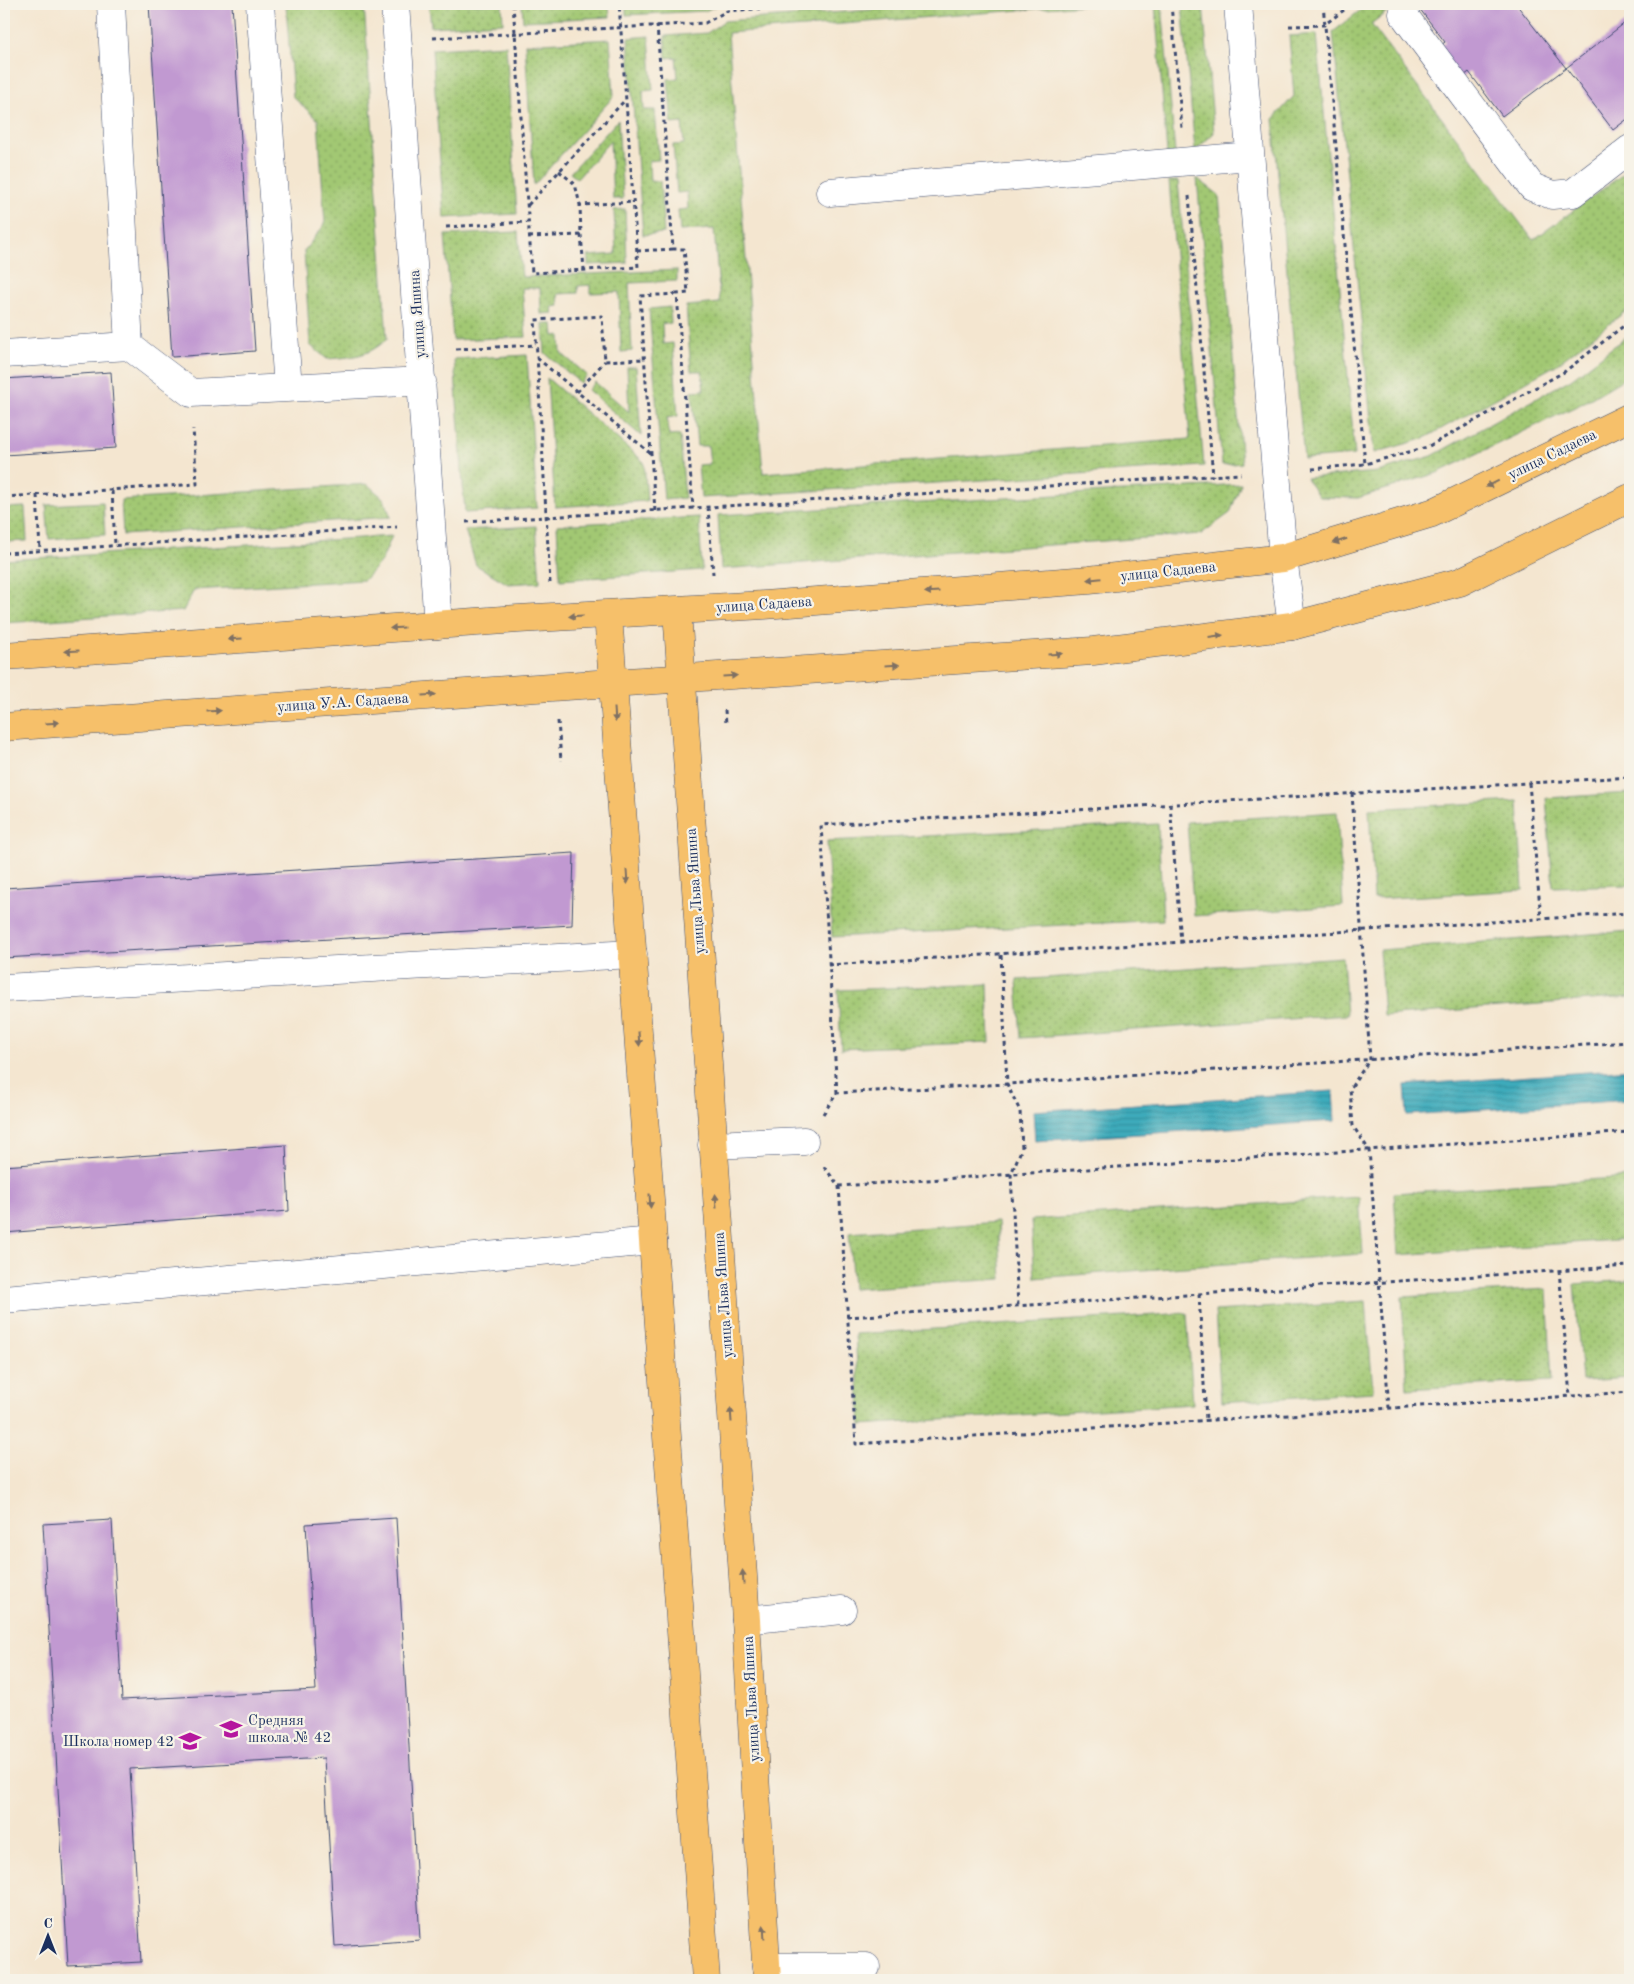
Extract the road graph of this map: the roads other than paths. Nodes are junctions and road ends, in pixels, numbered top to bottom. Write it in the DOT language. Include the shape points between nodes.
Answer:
graph roads {
  1 [pos="111,4"];
  2 [pos="260,4"];
  3 [pos="395,4"];
  4 [pos="1238,4"];
  5 [pos="1403,14"];
  6 [pos="1630,150"];
  7 [pos="1250,156"];
  8 [pos="830,192"];
  9 [pos="129,346"];
  10 [pos="4,354"];
  11 [pos="422,381"];
  12 [pos="288,388"];
  13 [pos="1630,417"];
  14 [pos="1630,498"];
  15 [pos="1283,558"];
  16 [pos="677,610"];
  17 [pos="608,614"];
  18 [pos="438,625"];
  19 [pos="1292,626"];
  20 [pos="4,656"];
  21 [pos="682,679"];
  22 [pos="613,683"];
  23 [pos="4,726"];
  24 [pos="633,954"];
  25 [pos="4,988"];
  26 [pos="804,1141"];
  27 [pos="712,1146"];
  28 [pos="653,1241"];
  29 [pos="4,1299"];
  30 [pos="842,1610"];
  31 [pos="746,1620"];
  32 [pos="866,1967"];
  33 [pos="766,1973"];
  34 [pos="706,1980"];
  1 -- 9 [label="street"];
  2 -- 12 [label="street"];
  3 -- 11 [label="street, улица Яшина"];
  4 -- 7 [label="street"];
  5 -- 6 [label="street" via="1532,187 1552,196 1572,193"];
  7 -- 8 [label="street"];
  7 -- 15 [label="street"];
  9 -- 10 [label="street"];
  9 -- 12 [label="street" via="191,393"];
  11 -- 12 [label="street"];
  11 -- 18 [label="street, улица Яшина"];
  13 -- 15 [label="main road, улица Садаева, one-way" via="1432,513"];
  14 -- 19 [label="main road" via="1460,582"];
  15 -- 16 [label="main road, улица Садаева, one-way" via="1089,580"];
  15 -- 19 [label="street"];
  16 -- 17 [label="main road"];
  16 -- 21 [label="main road, улица Льва Яшина"];
  17 -- 18 [label="main road, one-way"];
  17 -- 22 [label="main road"];
  18 -- 20 [label="main road, one-way"];
  21 -- 19 [label="main road, one-way" via="1093,651"];
  21 -- 22 [label="main road, улица У.А. Садаева"];
  21 -- 27 [label="main road, улица Льва Яшина"];
  23 -- 22 [label="main road, улица У.А. Садаева, one-way"];
  22 -- 24 [label="main road, one-way"];
  24 -- 25 [label="street"];
  24 -- 28 [label="main road, one-way"];
  26 -- 27 [label="street"];
  31 -- 27 [label="main road, улица Льва Яшина, one-way"];
  28 -- 29 [label="street"];
  28 -- 34 [label="main road"];
  30 -- 31 [label="street"];
  33 -- 31 [label="main road, улица Льва Яшина, one-way"];
  32 -- 33 [label="street"];
}
